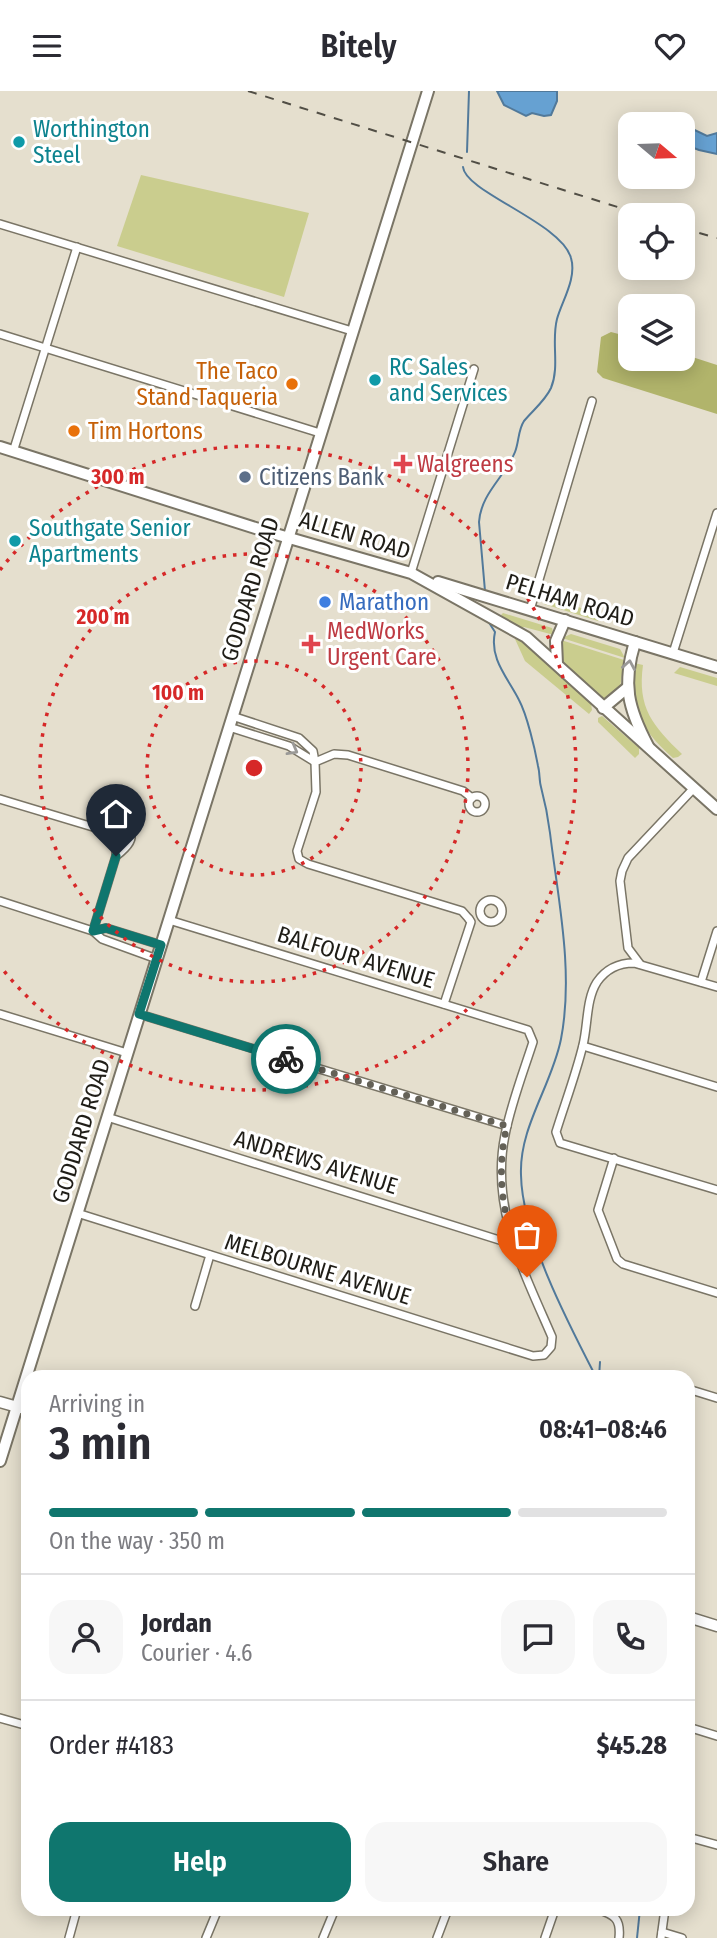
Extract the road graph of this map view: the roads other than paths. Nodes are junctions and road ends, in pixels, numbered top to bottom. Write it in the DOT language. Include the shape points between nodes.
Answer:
graph roads {
  1 [pos="428,91"];
  2 [pos="0,223"];
  3 [pos="77,247"];
  4 [pos="352,331"];
  5 [pos="0,334"];
  6 [pos="45,348"];
  7 [pos="474,369"];
  8 [pos="592,401"];
  9 [pos="320,433"];
  10 [pos="0,447"];
  11 [pos="13,451"];
  12 [pos="717,513"];
  13 [pos="288,536"];
  14 [pos="411,573"];
  15 [pos="530,610"];
  16 [pos="565,620"];
  17 [pos="635,642"];
  18 [pos="673,653"];
  19 [pos="557,665"];
  20 [pos="717,667"];
  21 [pos="627,688"];
  22 [pos="603,708"];
  23 [pos="231,721"];
  24 [pos="652,751"];
  25 [pos="315,762"];
  26 [pos="694,788"];
  27 [pos="472,798"];
  28 [pos="0,799"];
  29 [pos="717,809"];
  30 [pos="103,830"];
  31 [pos="116,856"];
  32 [pos="0,901"];
  33 [pos="481,915"];
  34 [pos="469,919"];
  35 [pos="169,920"];
  36 [pos="93,931"];
  37 [pos="717,931"];
  38 [pos="161,945"];
  39 [pos="157,959"];
  40 [pos="640,964"];
  41 [pos="701,982"];
  42 [pos="717,987"];
  43 [pos="444,1004"];
  44 [pos="139,1014"];
  45 [pos="1,1017"];
  46 [pos="583,1046"];
  47 [pos="127,1053"];
  48 [pos="717,1087"];
  49 [pos="107,1117"];
  50 [pos="507,1126"];
  51 [pos="614,1159"];
  52 [pos="717,1190"];
  53 [pos="77,1213"];
  54 [pos="512,1244"];
  55 [pos="210,1255"];
  56 [pos="717,1293"];
  57 [pos="195,1306"];
  58 [pos="33,1370"];
  59 [pos="695,1391"];
  60 [pos="717,1398"];
  61 [pos="0,1402"];
  62 [pos="21,1408"];
  63 [pos="21,1410"];
  64 [pos="0,1461"];
  65 [pos="695,1619"];
  66 [pos="717,1626"];
  67 [pos="0,1717"];
  68 [pos="21,1724"];
  69 [pos="695,1729"];
  70 [pos="717,1736"];
  71 [pos="695,1839"];
  72 [pos="717,1846"];
  73 [pos="75,1916"];
  74 [pos="215,1916"];
  75 [pos="332,1916"];
  76 [pos="445,1916"];
  77 [pos="553,1916"];
  78 [pos="614,1916"];
  79 [pos="664,1916"];
  80 [pos="661,1935"];
  81 [pos="69,1938"];
  82 [pos="206,1938"];
  83 [pos="323,1938"];
  84 [pos="437,1938"];
  85 [pos="545,1938"];
  86 [pos="619,1938"];
  87 [pos="682,1938"];
  1 -- 4 [label="main road, GODDARD ROAD"];
  2 -- 3 [label="street"];
  3 -- 4 [label="street"];
  3 -- 6 [label="street"];
  4 -- 9 [label="main road, GODDARD ROAD"];
  5 -- 6 [label="street"];
  6 -- 9 [label="street"];
  6 -- 11 [label="street"];
  7 -- 14 [label="street"];
  8 -- 15 [label="street"];
  9 -- 13 [label="main road, GODDARD ROAD"];
  10 -- 11 [label="main road, ALLEN ROAD"];
  11 -- 13 [label="main road, ALLEN ROAD"];
  12 -- 18 [label="street"];
  13 -- 14 [label="main road, ALLEN ROAD"];
  13 -- 23 [label="main road, GODDARD ROAD"];
  14 -- 15 [label="main road, PELHAM ROAD"];
  14 -- 19 [label="main road, ALLEN ROAD" via="526,637"];
  15 -- 16 [label="main road, PELHAM ROAD"];
  16 -- 17 [label="main road, PELHAM ROAD"];
  16 -- 19 [label="main road" via="556,641"];
  17 -- 18 [label="main road, PELHAM ROAD"];
  21 -- 17 [label="main road, ALLEN ROAD, one-way"];
  18 -- 20 [label="main road, PELHAM ROAD"];
  19 -- 22 [label="main road, ALLEN ROAD"];
  21 -- 22 [label="main road"];
  21 -- 24 [label="main road, ALLEN ROAD" via="636,723"];
  22 -- 24 [label="main road, ALLEN ROAD"];
  23 -- 25 [label="street, one-way"];
  23 -- 25 [label="street" via="299,738 313,751"];
  23 -- 35 [label="main road, GODDARD ROAD"];
  24 -- 26 [label="main road, ALLEN ROAD"];
  25 -- 27 [label="street" via="334,754 348,755 463,791"];
  25 -- 34 [label="street" via="317,784 298,848 299,859 462,911"];
  26 -- 29 [label="main road, ALLEN ROAD"];
  26 -- 40 [label="street" via="628,858 622,871 628,948"];
  28 -- 30 [label="street"];
  30 -- 31 [label="street" via="114,841"];
  30 -- 31 [label="street" via="128,831 131,837"];
  31 -- 36 [label="street"];
  32 -- 36 [label="street"];
  33 -- 34 [label="street"];
  34 -- 43 [label="street"];
  35 -- 38 [label="main road, GODDARD ROAD"];
  35 -- 43 [label="street, BALFOUR AVENUE"];
  36 -- 38 [label="street" via="106,928"];
  36 -- 39 [label="street" via="102,939"];
  37 -- 41 [label="street"];
  38 -- 39 [label="main road, GODDARD ROAD"];
  39 -- 44 [label="main road, GODDARD ROAD"];
  40 -- 41 [label="street"];
  40 -- 46 [label="street" via="620,964 598,981"];
  41 -- 42 [label="street"];
  43 -- 50 [label="street, BALFOUR AVENUE" via="531,1034 533,1042"];
  44 -- 47 [label="main road, GODDARD ROAD"];
  44 -- 50 [label="street"];
  45 -- 47 [label="street"];
  46 -- 48 [label="street"];
  46 -- 51 [label="street" via="556,1132 560,1143"];
  47 -- 49 [label="main road, GODDARD ROAD"];
  49 -- 53 [label="main road, GODDARD ROAD"];
  49 -- 54 [label="street, ANDREWS AVENUE"];
  50 -- 54 [label="street" via="501,1184"];
  51 -- 52 [label="street"];
  51 -- 56 [label="street" via="598,1210 617,1259"];
  53 -- 55 [label="street, MELBOURNE AVENUE"];
  53 -- 58 [label="main road, GODDARD ROAD"];
  54 -- 55 [label="street, MELBOURNE AVENUE" via="552,1337 547,1353 533,1356"];
  55 -- 57 [label="street"];
  59 -- 60 [label="street"];
  61 -- 62 [label="street"];
  63 -- 64 [label="main road, GODDARD ROAD"];
  65 -- 66 [label="street"];
  67 -- 68 [label="street"];
  69 -- 70 [label="street"];
  71 -- 72 [label="street"];
  73 -- 81 [label="street"];
  74 -- 82 [label="street"];
  75 -- 83 [label="street"];
  76 -- 84 [label="street"];
  77 -- 85 [label="street"];
  78 -- 86 [label="street"];
  79 -- 80 [label="street"];
  80 -- 87 [label="street"];
}
